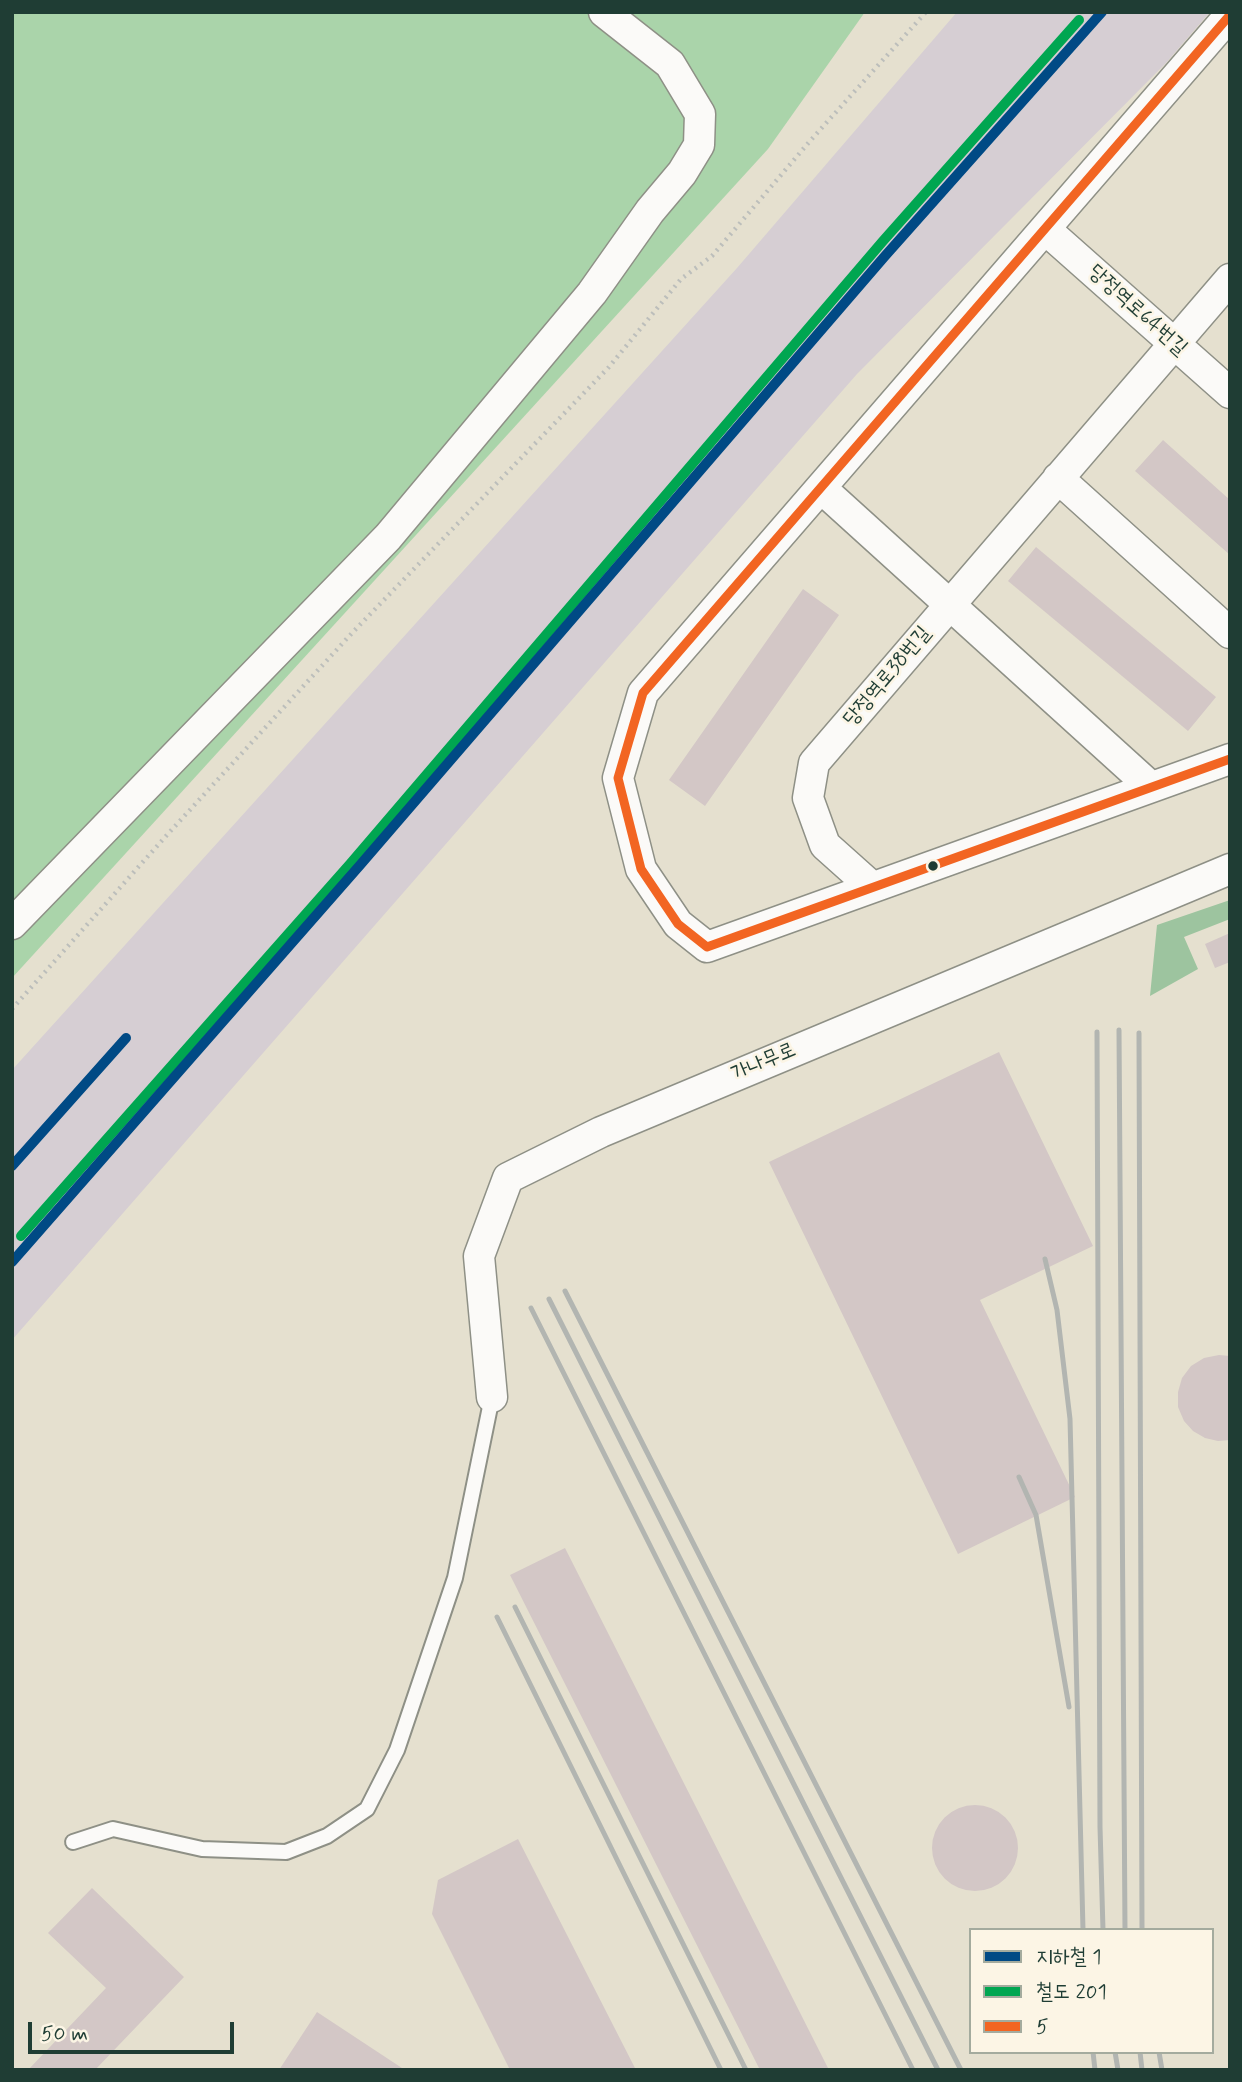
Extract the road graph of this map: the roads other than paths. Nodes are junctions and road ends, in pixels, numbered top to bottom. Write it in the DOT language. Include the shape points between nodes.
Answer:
graph roads {
  1 [pos="604,12"];
  2 [pos="1230,15"];
  3 [pos="1045,229"];
  4 [pos="1230,279"];
  5 [pos="1174,344"];
  6 [pos="1230,393"];
  7 [pos="1058,478"];
  8 [pos="821,488"];
  9 [pos="949,605"];
  10 [pos="1230,634"];
  11 [pos="1230,759"];
  12 [pos="1152,787"];
  13 [pos="1230,869"];
  14 [pos="872,887"];
  15 [pos="12,924"];
  16 [pos="492,1397"];
  17 [pos="74,1842"];
  1 -- 15 [label="street" via="670,64 699,114 699,145 682,173 592,293 388,537"];
  2 -- 3 [label="street"];
  3 -- 5 [label="street, 당정역로64번길"];
  3 -- 8 [label="street"];
  4 -- 5 [label="street, 당정역로38번길"];
  5 -- 6 [label="street, 당정역로64번길"];
  5 -- 7 [label="street, 당정역로38번길"];
  7 -- 9 [label="street, 당정역로38번길"];
  7 -- 10 [label="street"];
  8 -- 9 [label="street"];
  8 -- 14 [label="street" via="643,693 618,778 641,869 678,924 707,947"];
  9 -- 12 [label="street"];
  9 -- 14 [label="street, 당정역로38번길" via="814,763 808,798 825,845"];
  11 -- 12 [label="street"];
  12 -- 14 [label="street"];
  13 -- 16 [label="street, 가나무로" via="601,1132 508,1178 479,1256"];
  16 -- 17 [label="lane" via="455,1578 397,1750 367,1809 327,1836 286,1852 202,1849 113,1829"];
}
